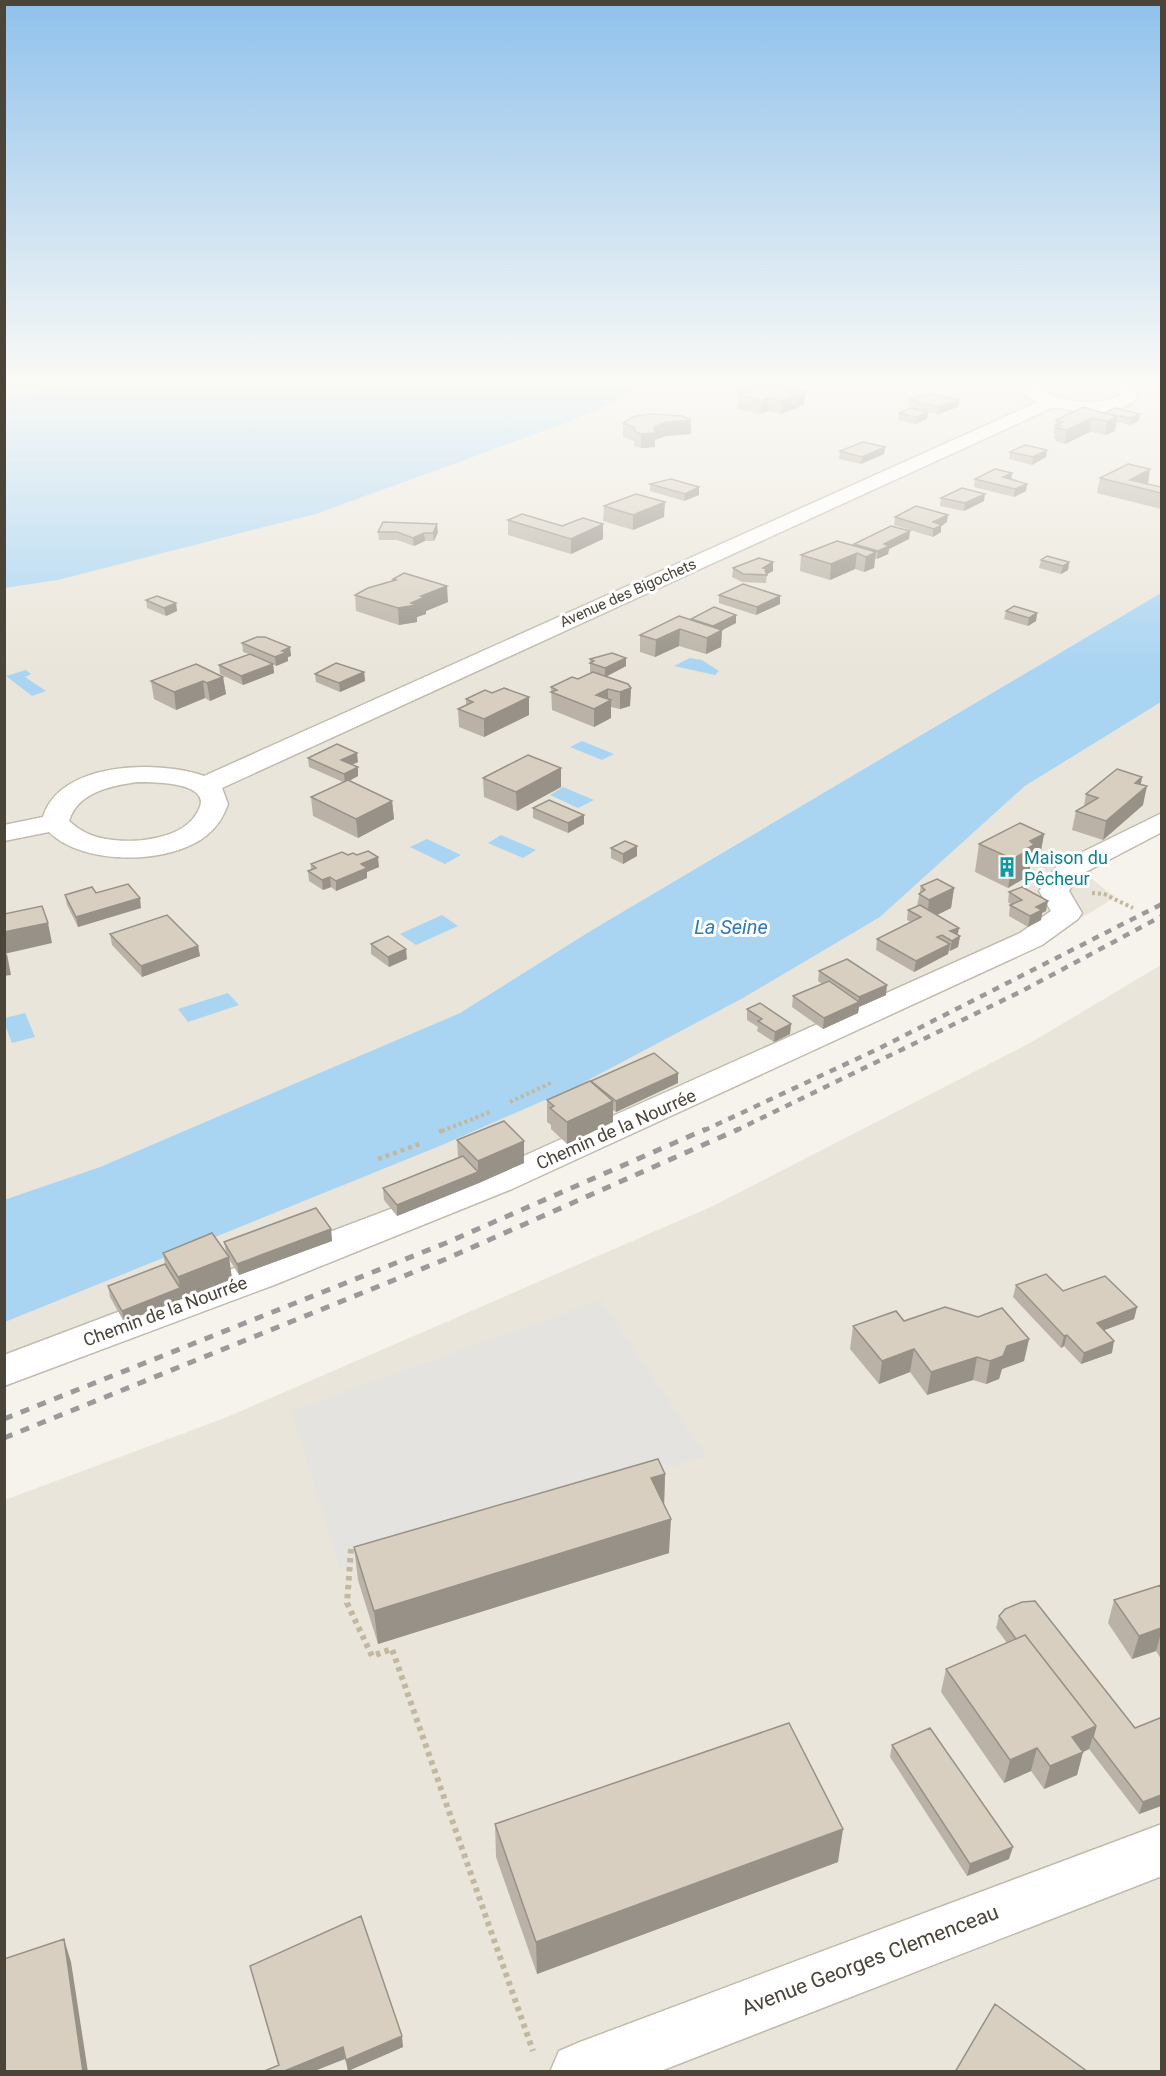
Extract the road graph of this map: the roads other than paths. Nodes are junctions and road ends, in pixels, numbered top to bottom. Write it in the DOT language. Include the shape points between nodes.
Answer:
graph roads {
  1 [pos="886,477"];
  2 [pos="204,786"];
  3 [pos="1161,821"];
  4 [pos="55,823"];
  5 [pos="4,833"];
  6 [pos="4,1371"];
  7 [pos="1161,1850"];
  8 [pos="557,2061"];
  1 -- 2 [label="street, Avenue des Bigochets"];
  2 -- 4 [label="street" via="163,774 110,778 68,797 57,810"];
  2 -- 4 [label="street" via="213,795 214,807 208,819 174,840 123,849 88,845 62,834"];
  3 -- 6 [label="street, Chemin de la Nourrée" via="1068,870 1054,891 1067,913 1031,939 499,1181"];
  4 -- 5 [label="street"];
  7 -- 8 [label="street, Avenue Georges Clemenceau"];
}
